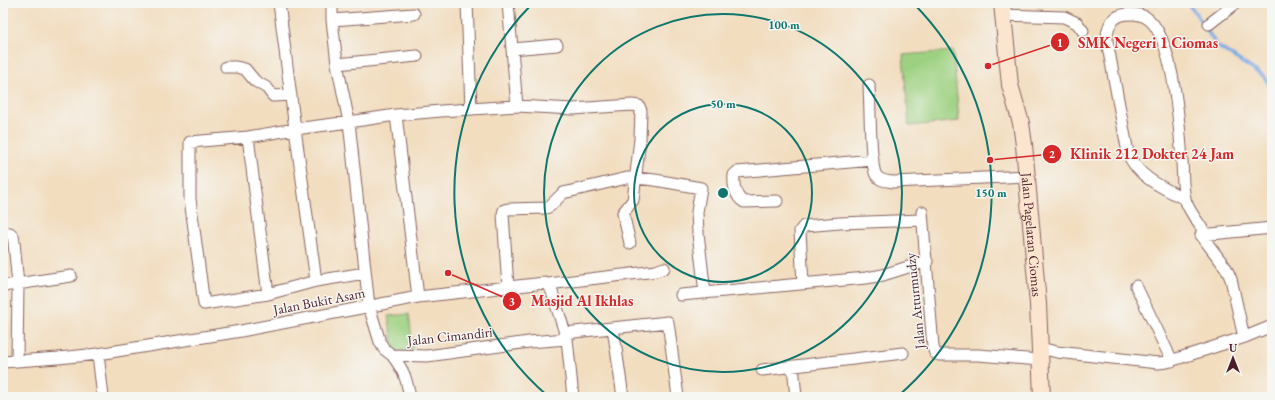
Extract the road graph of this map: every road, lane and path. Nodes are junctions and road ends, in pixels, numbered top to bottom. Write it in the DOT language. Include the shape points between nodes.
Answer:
graph roads {
  1 [pos="280,3"];
  2 [pos="332,3"];
  3 [pos="467,3"];
  4 [pos="508,3"];
  5 [pos="1236,3"];
  6 [pos="1003,9"];
  7 [pos="414,14"];
  8 [pos="332,20"];
  9 [pos="1209,24"];
  10 [pos="1084,31"];
  11 [pos="557,45"];
  12 [pos="512,49"];
  13 [pos="417,56"];
  14 [pos="337,64"];
  15 [pos="226,67"];
  16 [pos="869,85"];
  17 [pos="291,95"];
  18 [pos="517,106"];
  19 [pos="471,109"];
  20 [pos="396,115"];
  21 [pos="348,122"];
  22 [pos="295,129"];
  23 [pos="248,138"];
  24 [pos="872,160"];
  25 [pos="1027,176"];
  26 [pos="635,178"];
  27 [pos="1185,200"];
  28 [pos="777,201"];
  29 [pos="1272,228"];
  30 [pos="3,233"];
  31 [pos="1201,235"];
  32 [pos="630,243"];
  33 [pos="927,261"];
  34 [pos="664,268"];
  35 [pos="365,273"];
  36 [pos="71,276"];
  37 [pos="316,282"];
  38 [pos="546,284"];
  39 [pos="803,284"];
  40 [pos="18,285"];
  41 [pos="3,286"];
  42 [pos="1136,286"];
  43 [pos="508,287"];
  44 [pos="705,293"];
  45 [pos="268,294"];
  46 [pos="681,295"];
  47 [pos="418,298"];
  48 [pos="369,306"];
  49 [pos="1272,326"];
  50 [pos="613,328"];
  51 [pos="566,336"];
  52 [pos="1245,337"];
  53 [pos="903,353"];
  54 [pos="98,354"];
  55 [pos="1040,354"];
  56 [pos="392,355"];
  57 [pos="18,360"];
  58 [pos="1172,361"];
  59 [pos="3,362"];
  60 [pos="793,366"];
  61 [pos="762,370"];
  62 [pos="103,397"];
  63 [pos="410,397"];
  64 [pos="574,397"];
  65 [pos="623,397"];
  66 [pos="678,397"];
  67 [pos="796,397"];
  68 [pos="1042,397"];
  1 -- 17 [label="street"];
  2 -- 8 [label="street, Jalan Cimandiri"];
  3 -- 19 [label="street"];
  4 -- 12 [label="street"];
  5 -- 9 [label="street"];
  6 -- 10 [label="street" via="1064,17 1077,23"];
  6 -- 25 [label="main road, Jalan Pagelaran Ciomas" via="1010,85 1021,124"];
  7 -- 8 [label="street"];
  8 -- 14 [label="street, Jalan Cimandiri"];
  11 -- 12 [label="street"];
  12 -- 18 [label="street"];
  13 -- 14 [label="street"];
  14 -- 21 [label="street, Jalan Cimandiri"];
  15 -- 17 [label="street" via="245,69 274,96"];
  16 -- 24 [label="street"];
  17 -- 22 [label="street"];
  18 -- 19 [label="street"];
  18 -- 26 [label="street" via="574,109 639,106 640,139"];
  19 -- 20 [label="street"];
  20 -- 21 [label="street"];
  20 -- 47 [label="street"];
  21 -- 22 [label="street"];
  21 -- 35 [label="street, Jalan Cimandiri"];
  22 -- 23 [label="street"];
  22 -- 37 [label="street"];
  23 -- 45 [label="street"];
  23 -- 45 [label="street" via="190,142 190,199 204,304"];
  24 -- 25 [label="street" via="878,177 893,182"];
  24 -- 28 [label="street" via="737,172 734,175 740,200"];
  25 -- 55 [label="main road, Jalan Pagelaran Ciomas"];
  26 -- 32 [label="street" via="633,200 623,212"];
  26 -- 43 [label="street" via="563,193 546,208 504,210"];
  26 -- 44 [label="street" via="702,188 697,212"];
  27 -- 27 [label="street" via="1178,113 1164,42 1149,19 1137,15 1118,16 1108,28 1107,42 1128,153 1138,171"];
  27 -- 31 [label="street" via="1203,230"];
  29 -- 31 [label="street"];
  30 -- 40 [label="street" via="10,233 12,236"];
  31 -- 52 [label="street" via="1226,268 1231,279"];
  33 -- 39 [label="street" via="883,275"];
  33 -- 39 [label="street, Jalan Atturmudzy" via="922,216 804,226 800,230"];
  33 -- 55 [label="street, Jalan Atturmudzy" via="934,353"];
  34 -- 38 [label="street, Jalan Bukit Asam"];
  35 -- 37 [label="street"];
  35 -- 48 [label="street, Jalan Cimandiri"];
  36 -- 40 [label="street"];
  37 -- 45 [label="street"];
  38 -- 43 [label="street, Jalan Bukit Asam"];
  38 -- 51 [label="street" via="551,289"];
  39 -- 44 [label="street"];
  40 -- 41 [label="street"];
  40 -- 57 [label="street"];
  42 -- 58 [label="street"];
  43 -- 47 [label="street, Jalan Bukit Asam"];
  44 -- 46 [label="street"];
  47 -- 48 [label="street, Jalan Bukit Asam"];
  48 -- 54 [label="street, Jalan Bukit Asam" via="256,329"];
  48 -- 56 [label="street, Jalan Cimandiri" via="380,342"];
  49 -- 52 [label="street"];
  50 -- 51 [label="street, Jalan Cimandiri"];
  50 -- 65 [label="street"];
  50 -- 66 [label="street, Jalan Cimandiri" via="668,322"];
  51 -- 56 [label="street, Jalan Cimandiri" via="426,356"];
  51 -- 64 [label="street"];
  52 -- 58 [label="street"];
  53 -- 60 [label="street"];
  54 -- 57 [label="street, Jalan Bukit Asam"];
  54 -- 62 [label="street"];
  55 -- 58 [label="street" via="1057,352 1158,363"];
  55 -- 68 [label="main road, Jalan Pagelaran Ciomas"];
  56 -- 63 [label="street" via="405,375"];
  57 -- 59 [label="street, Jalan Bukit Asam"];
  60 -- 61 [label="street"];
  60 -- 67 [label="street"];
}
